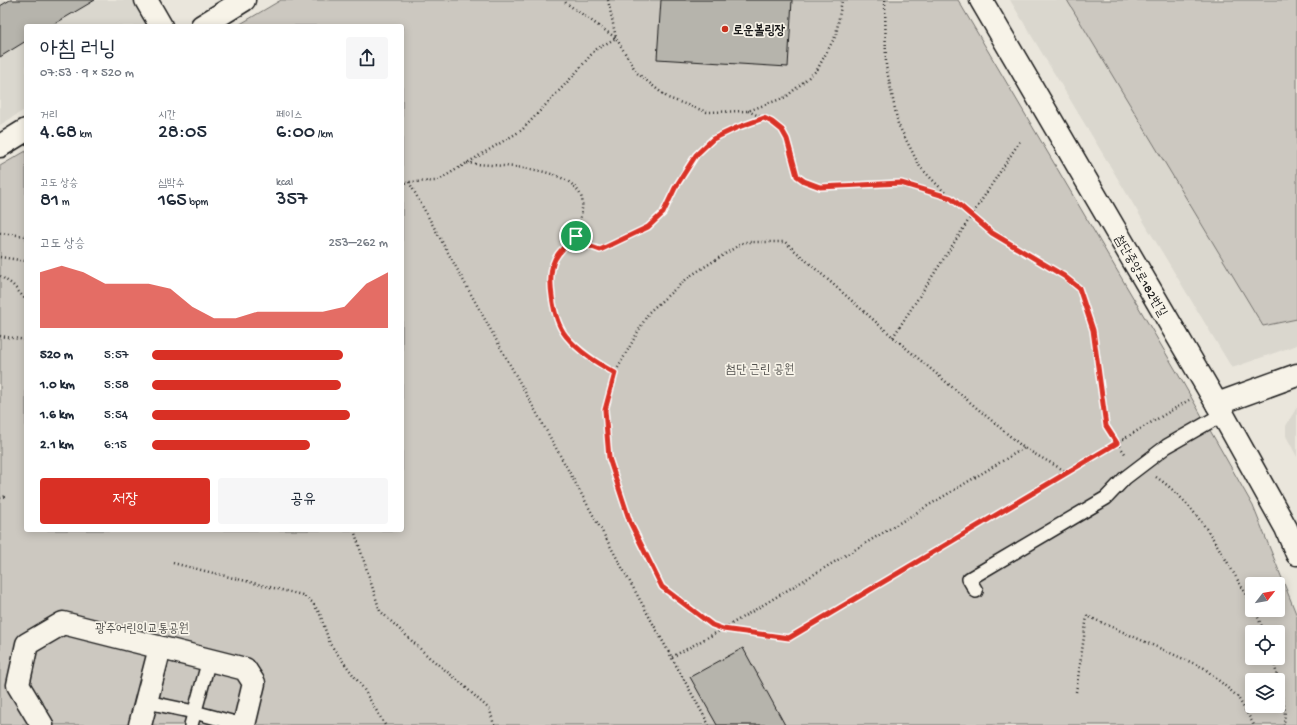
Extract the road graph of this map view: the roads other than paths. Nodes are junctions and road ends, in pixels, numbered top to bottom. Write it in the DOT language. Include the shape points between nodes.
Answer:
graph roads {
  1 [pos="146,0"];
  2 [pos="244,0"];
  3 [pos="981,0"];
  4 [pos="160,24"];
  5 [pos="205,24"];
  6 [pos="24,131"];
  7 [pos="0,146"];
  8 [pos="1297,376"];
  9 [pos="1220,409"];
  10 [pos="1297,554"];
  11 [pos="976,591"];
  12 [pos="160,648"];
  13 [pos="208,660"];
  14 [pos="147,702"];
  15 [pos="194,712"];
  16 [pos="42,725"];
  17 [pos="140,725"];
  18 [pos="191,725"];
  19 [pos="243,725"];
  1 -- 4 [label="street"];
  2 -- 5 [label="street"];
  3 -- 9 [label="street, 첨단중앙로182번길"];
  6 -- 7 [label="street"];
  8 -- 9 [label="street"];
  9 -- 10 [label="street, 첨단중앙로182번길" via="1286,528"];
  9 -- 11 [label="lane" via="1140,466 1106,498 969,579"];
  12 -- 13 [label="street"];
  12 -- 14 [label="street"];
  12 -- 16 [label="street" via="63,623 27,644 18,685"];
  13 -- 15 [label="lane"];
  13 -- 19 [label="street" via="245,669 254,683"];
  14 -- 15 [label="lane"];
  14 -- 17 [label="street"];
  15 -- 18 [label="lane"];
  15 -- 19 [label="lane"];
}
